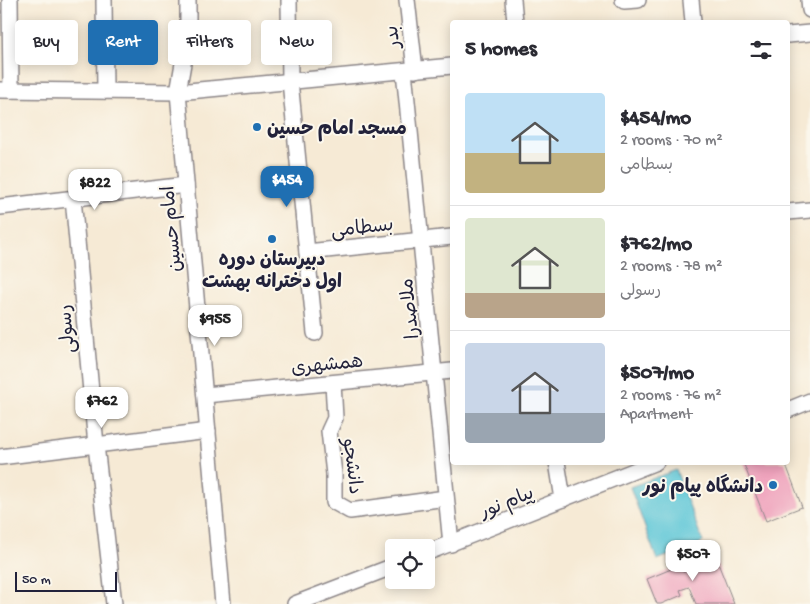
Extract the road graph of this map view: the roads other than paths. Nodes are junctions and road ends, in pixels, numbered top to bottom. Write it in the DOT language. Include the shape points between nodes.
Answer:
graph roads {
  1 [pos="10,0"];
  2 [pos="104,0"];
  3 [pos="188,0"];
  4 [pos="289,0"];
  5 [pos="407,0"];
  6 [pos="513,0"];
  7 [pos="623,0"];
  8 [pos="638,0"];
  9 [pos="691,0"];
  10 [pos="809,0"];
  11 [pos="810,10"];
  12 [pos="515,20"];
  13 [pos="694,20"];
  14 [pos="810,33"];
  15 [pos="790,35"];
  16 [pos="450,66"];
  17 [pos="409,70"];
  18 [pos="290,82"];
  19 [pos="6,90"];
  20 [pos="105,91"];
  21 [pos="178,92"];
  22 [pos="186,185"];
  23 [pos="73,198"];
  24 [pos="0,207"];
  25 [pos="810,210"];
  26 [pos="790,212"];
  27 [pos="450,237"];
  28 [pos="421,241"];
  29 [pos="307,252"];
  30 [pos="315,332"];
  31 [pos="450,371"];
  32 [pos="434,373"];
  33 [pos="333,382"];
  34 [pos="205,395"];
  35 [pos="810,401"];
  36 [pos="790,409"];
  37 [pos="208,432"];
  38 [pos="96,445"];
  39 [pos="0,457"];
  40 [pos="557,465"];
  41 [pos="649,465"];
  42 [pos="446,498"];
  43 [pos="563,500"];
  44 [pos="451,544"];
  45 [pos="435,550"];
  46 [pos="385,569"];
  47 [pos="114,604"];
  48 [pos="223,604"];
  49 [pos="295,604"];
  1 -- 19 [label="street"];
  2 -- 20 [label="street"];
  3 -- 21 [label="street, امام حسین" via="188,35"];
  4 -- 18 [label="street, بسطامی"];
  5 -- 17 [label="street, بدر"];
  6 -- 12 [label="street"];
  7 -- 8 [label="street"];
  9 -- 13 [label="street"];
  10 -- 11 [label="street"];
  14 -- 15 [label="street"];
  16 -- 17 [label="street"];
  17 -- 18 [label="street"];
  17 -- 28 [label="street, ملاصدرا"];
  18 -- 21 [label="street"];
  18 -- 29 [label="street, بسطامی"];
  19 -- 20 [label="street"];
  20 -- 21 [label="street"];
  21 -- 22 [label="street, امام حسین"];
  22 -- 23 [label="street"];
  22 -- 34 [label="street, امام حسین"];
  23 -- 24 [label="street"];
  23 -- 38 [label="street, رسولی"];
  25 -- 26 [label="street"];
  27 -- 28 [label="street, بسطامی"];
  28 -- 29 [label="street, بسطامی"];
  28 -- 32 [label="street, ملاصدرا"];
  29 -- 30 [label="street, بسطامی"];
  31 -- 32 [label="street, همشهری"];
  32 -- 33 [label="street, همشهری"];
  32 -- 42 [label="street, ملاصدرا"];
  33 -- 34 [label="street, همشهری"];
  33 -- 42 [label="street, دانشجو" via="335,418 329,430 334,502 350,511"];
  34 -- 37 [label="street, امام حسین"];
  35 -- 36 [label="street"];
  37 -- 38 [label="street"];
  37 -- 48 [label="street, امام حسین"];
  38 -- 39 [label="street"];
  38 -- 47 [label="street, رسولی"];
  40 -- 43 [label="street"];
  41 -- 43 [label="street, پیام نور"];
  42 -- 44 [label="street, ملاصدرا"];
  43 -- 44 [label="street, پیام نور"];
  44 -- 45 [label="street, پیام نور"];
  46 -- 49 [label="street"];
}
